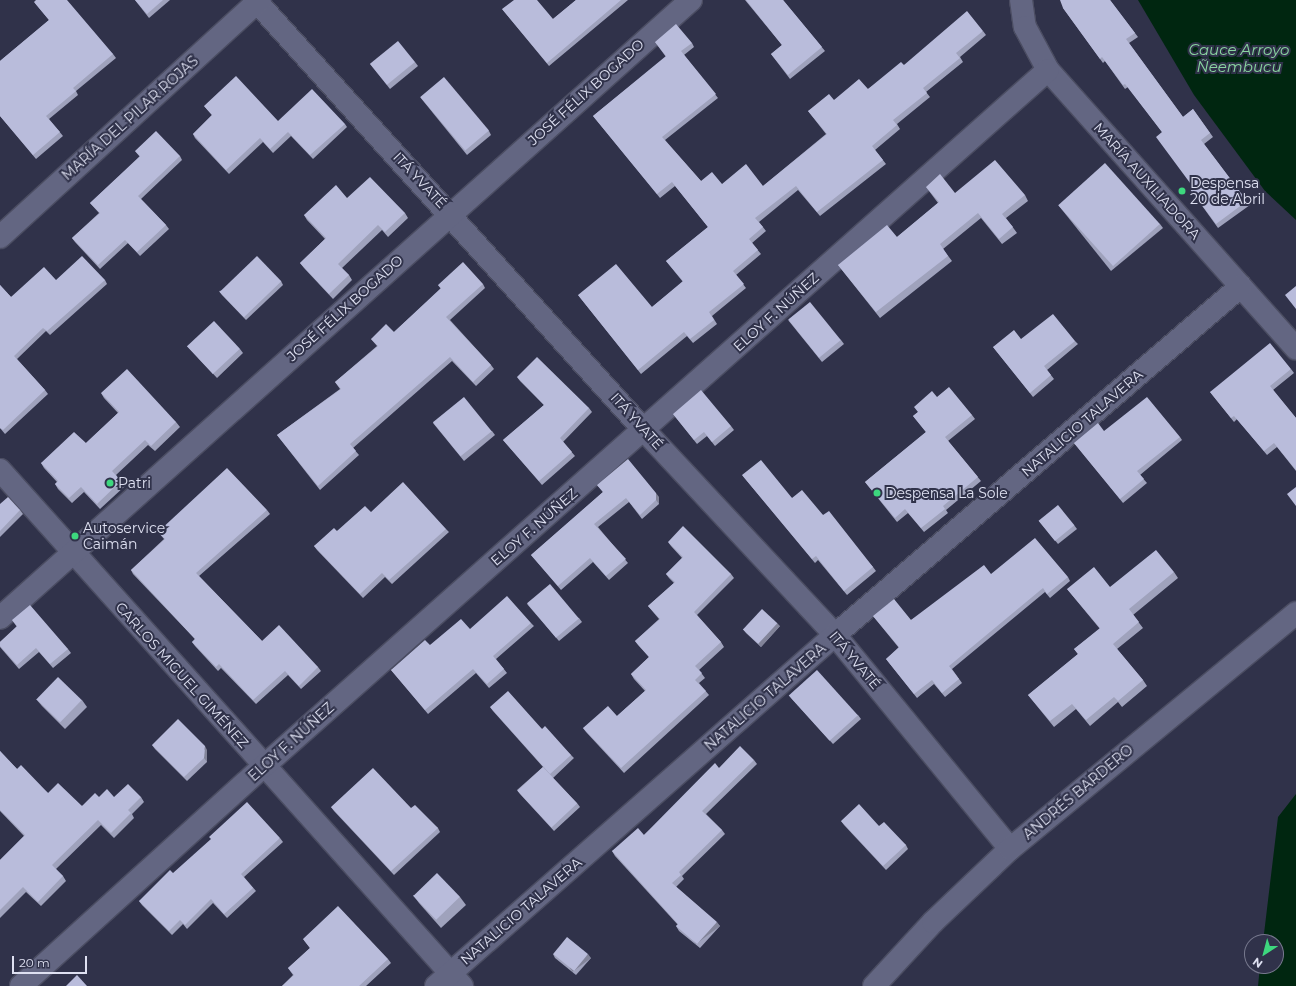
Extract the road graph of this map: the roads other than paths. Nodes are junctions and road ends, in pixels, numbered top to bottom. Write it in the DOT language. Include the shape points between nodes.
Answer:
graph roads {
  1 [pos="691,0"];
  2 [pos="1021,0"];
  3 [pos="257,1"];
  4 [pos="1048,70"];
  5 [pos="450,213"];
  6 [pos="0,237"];
  7 [pos="1241,286"];
  8 [pos="1296,348"];
  9 [pos="644,430"];
  10 [pos="0,470"];
  11 [pos="72,552"];
  12 [pos="1296,613"];
  13 [pos="0,618"];
  14 [pos="835,635"];
  15 [pos="264,766"];
  16 [pos="1010,849"];
  17 [pos="450,982"];
  18 [pos="21,986"];
  19 [pos="874,986"];
  1 -- 5 [label="street, JOSÉ FÉLIX BOGADO"];
  2 -- 4 [label="street, MARÍA AUXILIADORA" via="1025,27"];
  3 -- 5 [label="street, ITÁ YVATÉ"];
  3 -- 6 [label="street, MARÍA DEL PILAR ROJAS"];
  4 -- 7 [label="street, MARÍA AUXILIADORA"];
  4 -- 9 [label="street, ELOY F. NÚÑEZ"];
  5 -- 9 [label="street, ITÁ YVATÉ"];
  5 -- 11 [label="street, JOSÉ FÉLIX BOGADO"];
  7 -- 8 [label="street, MARÍA AUXILIADORA"];
  7 -- 14 [label="street, NATALICIO TALAVERA"];
  9 -- 14 [label="street, ITÁ YVATÉ"];
  9 -- 15 [label="street, ELOY F. NÚÑEZ"];
  10 -- 11 [label="street, CARLOS MIGUEL GIMÉNEZ"];
  11 -- 13 [label="street, JOSÉ FÉLIX BOGADO"];
  11 -- 15 [label="street, CARLOS MIGUEL GIMÉNEZ"];
  12 -- 16 [label="street, ANDRÉS BARDERO"];
  14 -- 16 [label="street, ITÁ YVATÉ"];
  14 -- 17 [label="street, NATALICIO TALAVERA"];
  15 -- 17 [label="street, CARLOS MIGUEL GIMÉNEZ"];
  15 -- 18 [label="street, ELOY F. NÚÑEZ"];
  16 -- 19 [label="street, ANDRÉS BARDERO" via="934,922"];
}
